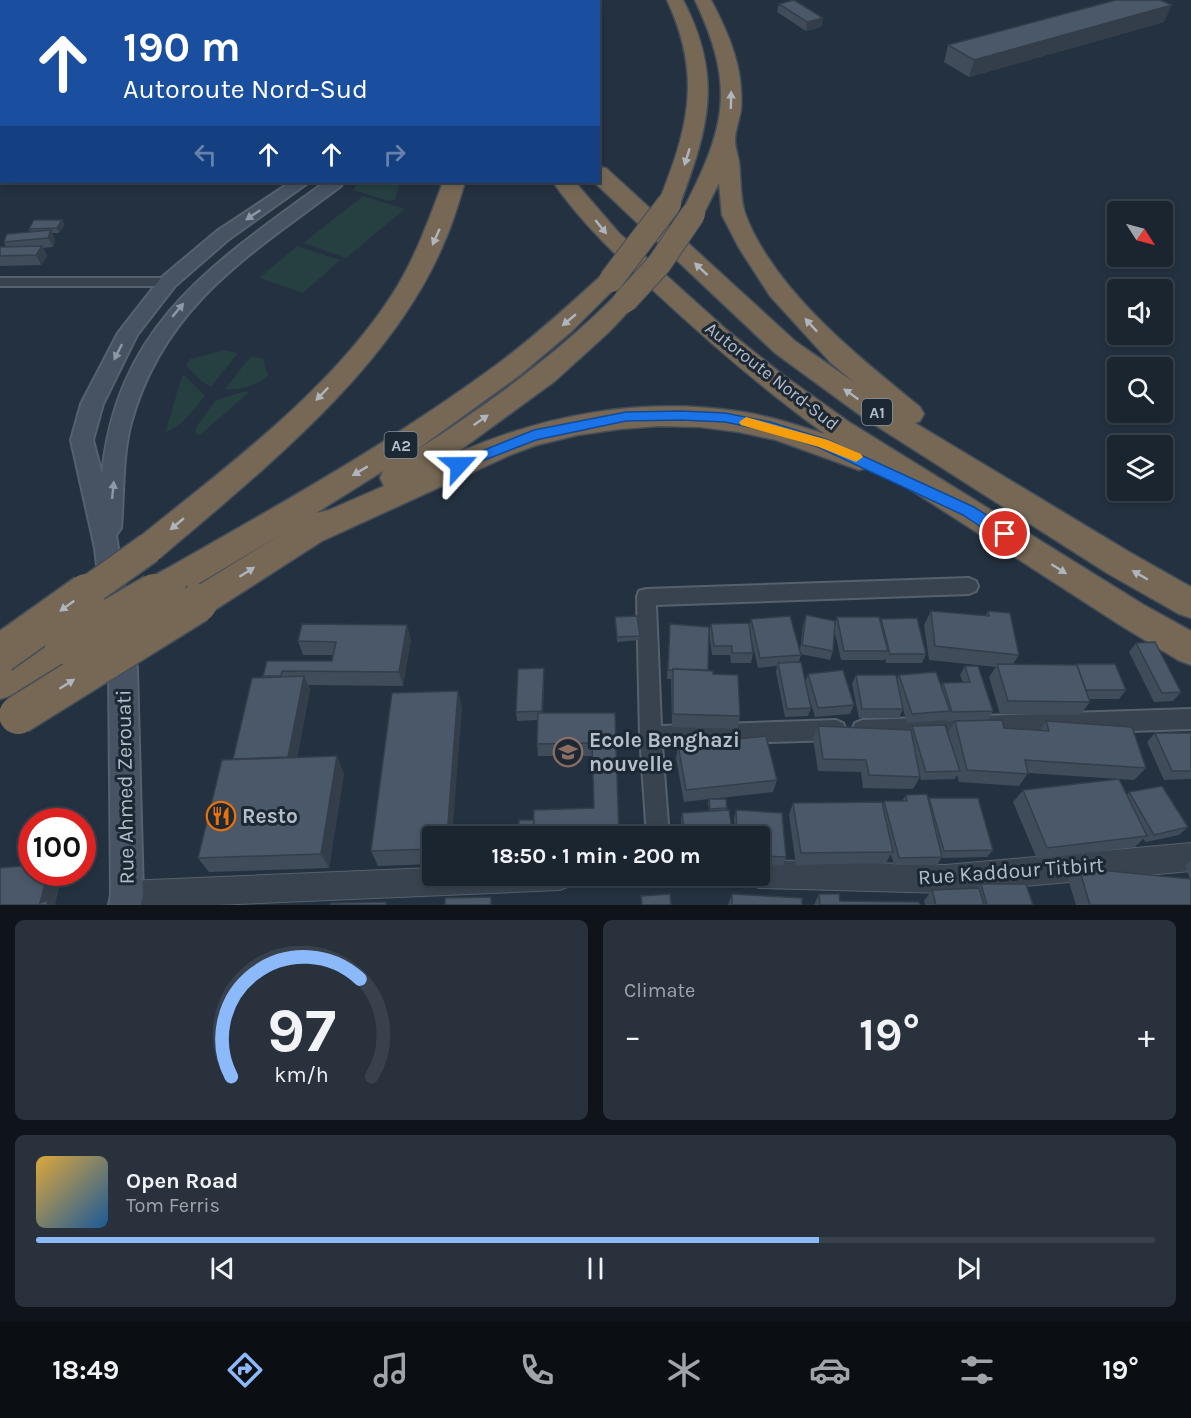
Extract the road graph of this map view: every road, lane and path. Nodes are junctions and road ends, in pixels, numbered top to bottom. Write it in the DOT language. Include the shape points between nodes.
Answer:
graph roads {
  1 [pos="675,0"];
  2 [pos="702,0"];
  3 [pos="726,142"];
  4 [pos="600,175"];
  5 [pos="300,183"];
  6 [pos="334,183"];
  7 [pos="454,183"];
  8 [pos="565,183"];
  9 [pos="0,282"];
  10 [pos="168,282"];
  11 [pos="618,291"];
  12 [pos="1015,498"];
  13 [pos="969,511"];
  14 [pos="309,533"];
  15 [pos="106,548"];
  16 [pos="969,586"];
  17 [pos="184,593"];
  18 [pos="1191,604"];
  19 [pos="1191,650"];
  20 [pos="0,654"];
  21 [pos="0,683"];
  22 [pos="1191,719"];
  23 [pos="9,721"];
  24 [pos="651,736"];
  25 [pos="657,826"];
  26 [pos="1191,857"];
  27 [pos="770,874"];
  28 [pos="422,884"];
  29 [pos="126,900"];
  1 -- 11 [label="highway, A2, one-way, bridge" via="688,22 698,59 700,88 688,157 669,204"];
  3 -- 2 [label="highway, one-way" via="731,96 728,54"];
  3 -- 11 [label="highway, bridge" via="693,214 659,264"];
  12 -- 3 [label="highway, one-way" via="841,357 779,290 734,215"];
  12 -- 4 [label="highway, Autoroute Nord-Sud / A1, one-way" via="874,411 785,347"];
  5 -- 10 [label="main road, one-way" via="223,235"];
  15 -- 6 [label="main road, one-way" via="120,426 136,376 154,343 202,283"];
  7 -- 20 [label="highway, one-way, bridge" via="444,218 422,268 378,333 324,393 261,454 149,548"];
  8 -- 13 [label="highway, Autoroute Nord-Sud / A1, one-way" via="611,238 773,382"];
  9 -- 10 [label="street"];
  10 -- 15 [label="main road, one-way" via="128,333 92,404 82,440"];
  14 -- 11 [label="highway, one-way" via="409,470 566,356 603,326"];
  11 -- 17 [label="highway, A2, one-way" via="582,309 453,409"];
  18 -- 12 [label="highway, Autoroute Nord-Sud / A1, one-way"];
  13 -- 14 [label="highway" via="823,443 725,417 681,415 626,417 534,435"];
  13 -- 19 [label="highway, Autoroute Nord-Sud / A1, one-way"];
  17 -- 14 [label="highway, A2, one-way"];
  15 -- 29 [label="main road, Rue Ahmed Zerouati" via="123,669"];
  16 -- 24 [label="street" via="646,597"];
  17 -- 21 [label="highway, A2, bridge" via="64,645"];
  23 -- 17 [label="highway, A2, one-way, bridge"];
  22 -- 24 [label="street"];
  24 -- 25 [label="street"];
  26 -- 27 [label="street, Rue Kaddour Titbirt" via="945,879"];
  28 -- 29 [label="street"];
}
